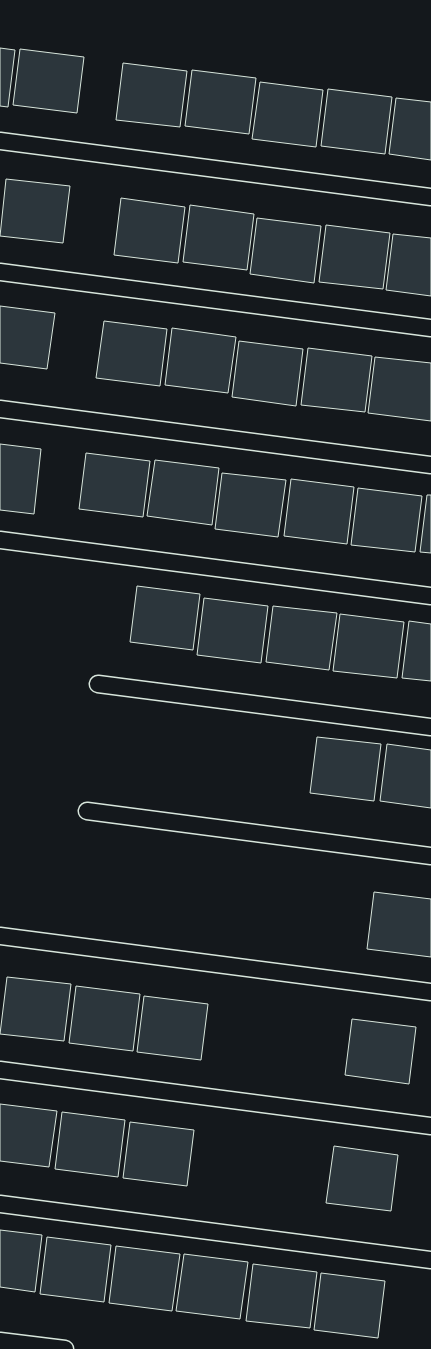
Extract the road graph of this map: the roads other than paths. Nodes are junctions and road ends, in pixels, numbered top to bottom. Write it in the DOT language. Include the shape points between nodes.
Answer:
graph roads {
  1 [pos="0,141"];
  2 [pos="431,197"];
  3 [pos="0,272"];
  4 [pos="431,328"];
  5 [pos="0,409"];
  6 [pos="431,464"];
  7 [pos="0,540"];
  8 [pos="431,596"];
  9 [pos="98,684"];
  10 [pos="431,727"];
  11 [pos="87,811"];
  12 [pos="431,856"];
  13 [pos="0,936"];
  14 [pos="431,992"];
  15 [pos="0,1070"];
  16 [pos="431,1126"];
  17 [pos="0,1204"];
  18 [pos="431,1260"];
  19 [pos="0,1340"];
  20 [pos="66,1349"];
  1 -- 2 [label="lane"];
  3 -- 4 [label="lane"];
  5 -- 6 [label="lane"];
  7 -- 8 [label="lane"];
  9 -- 10 [label="lane"];
  11 -- 12 [label="lane"];
  13 -- 14 [label="lane"];
  15 -- 16 [label="lane"];
  17 -- 18 [label="lane"];
  19 -- 20 [label="lane"];
}
